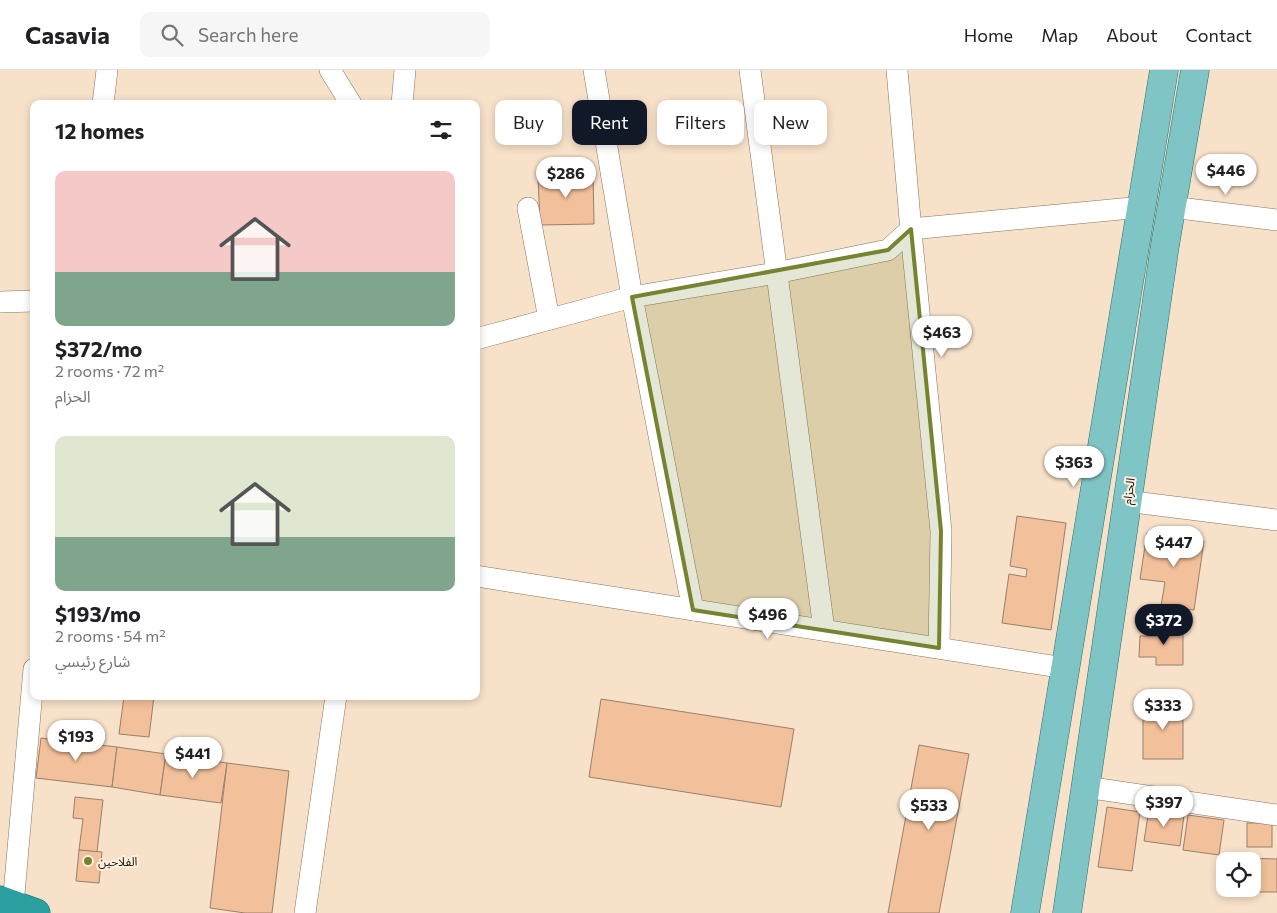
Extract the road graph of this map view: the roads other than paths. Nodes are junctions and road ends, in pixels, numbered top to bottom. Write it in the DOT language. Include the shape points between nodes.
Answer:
graph roads {
  1 [pos="107,70"];
  2 [pos="330,70"];
  3 [pos="405,70"];
  4 [pos="594,70"];
  5 [pos="750,70"];
  6 [pos="897,70"];
  7 [pos="1164,70"];
  8 [pos="1194,70"];
  9 [pos="103,100"];
  10 [pos="349,100"];
  11 [pos="402,100"];
  12 [pos="1142,207"];
  13 [pos="1171,207"];
  14 [pos="528,208"];
  15 [pos="1277,220"];
  16 [pos="911,229"];
  17 [pos="776,273"];
  18 [pos="632,297"];
  19 [pos="30,301"];
  20 [pos="0,302"];
  21 [pos="549,319"];
  22 [pos="480,338"];
  23 [pos="1126,501"];
  24 [pos="1277,520"];
  25 [pos="480,577"];
  26 [pos="693,610"];
  27 [pos="824,630"];
  28 [pos="939,648"];
  29 [pos="1065,668"];
  30 [pos="32,700"];
  31 [pos="335,700"];
  32 [pos="1085,786"];
  33 [pos="1277,815"];
  34 [pos="16,906"];
  35 [pos="305,913"];
  36 [pos="1024,913"];
  37 [pos="1066,913"];
  1 -- 9 [label="street"];
  2 -- 10 [label="street"];
  3 -- 11 [label="street"];
  4 -- 18 [label="street"];
  5 -- 17 [label="street"];
  6 -- 16 [label="street"];
  7 -- 12 [label="main road"];
  8 -- 13 [label="main road, الحزام"];
  12 -- 16 [label="street"];
  12 -- 29 [label="main road"];
  13 -- 15 [label="street"];
  13 -- 23 [label="main road, الحزام"];
  14 -- 21 [label="street"];
  16 -- 17 [label="street" via="888,250"];
  16 -- 28 [label="street" via="941,531"];
  17 -- 18 [label="street"];
  17 -- 27 [label="street"];
  18 -- 21 [label="street"];
  18 -- 26 [label="street"];
  19 -- 20 [label="street"];
  21 -- 22 [label="street"];
  23 -- 24 [label="street"];
  23 -- 32 [label="main road, الحزام"];
  25 -- 26 [label="street"];
  26 -- 27 [label="street"];
  27 -- 28 [label="street"];
  28 -- 29 [label="street"];
  29 -- 36 [label="main road"];
  30 -- 34 [label="street"];
  31 -- 35 [label="street"];
  32 -- 33 [label="street"];
  32 -- 37 [label="main road, الحزام"];
}
